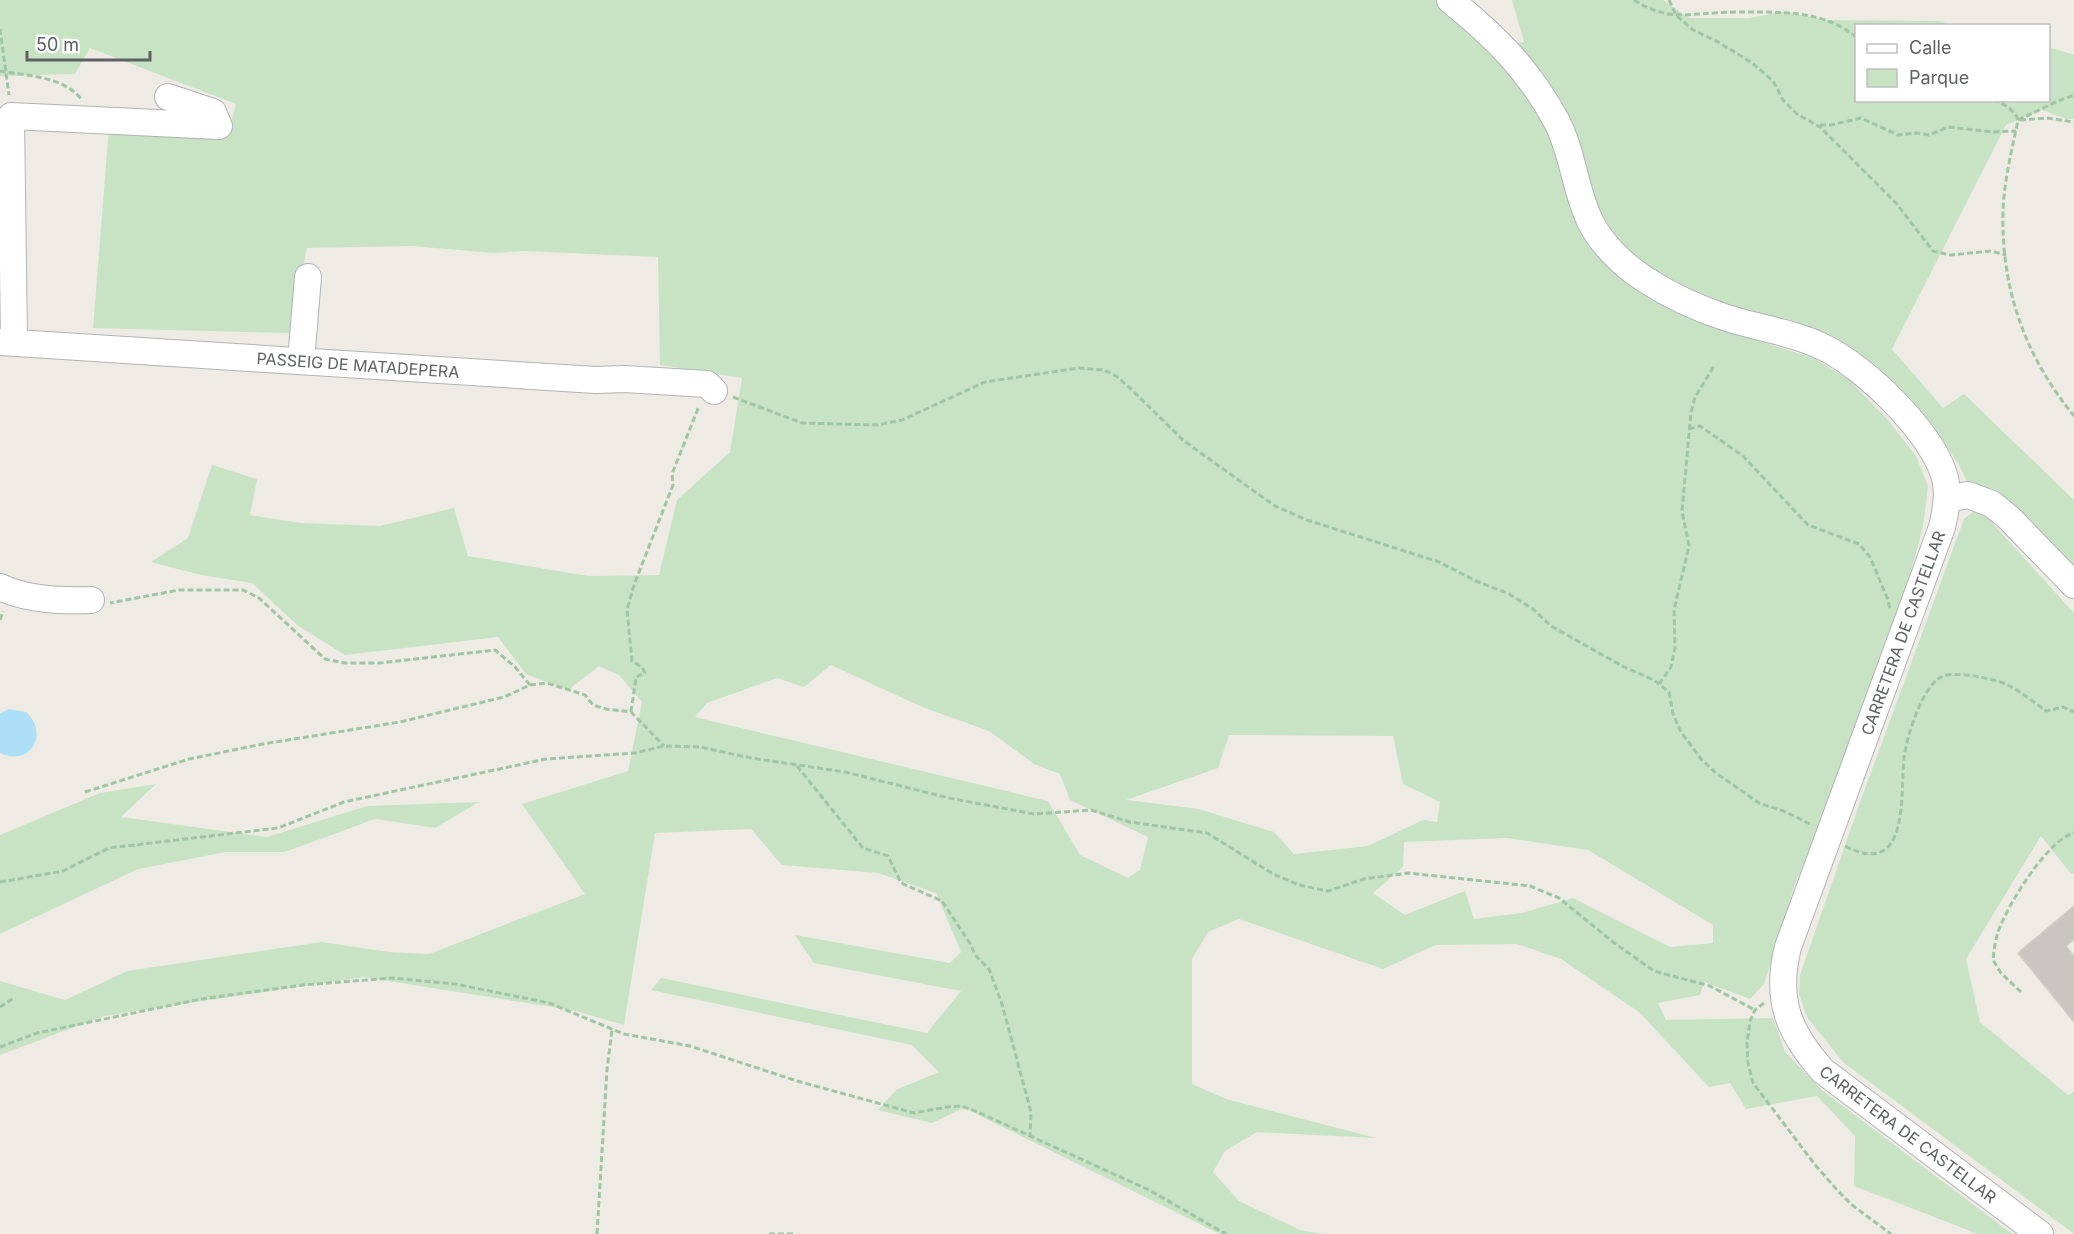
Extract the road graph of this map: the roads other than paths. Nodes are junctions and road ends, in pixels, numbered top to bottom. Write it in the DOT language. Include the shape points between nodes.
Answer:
graph roads {
  1 [pos="1450,0"];
  2 [pos="168,97"];
  3 [pos="308,277"];
  4 [pos="7,342"];
  5 [pos="301,361"];
  6 [pos="711,388"];
  7 [pos="1947,499"];
  8 [pos="2074,585"];
  9 [pos="0,587"];
  10 [pos="91,600"];
  11 [pos="2040,1234"];
  1 -- 7 [label="street, CARRETERA DE CASTELLAR" via="1494,37 1536,87 1558,124 1590,223 1617,256 1646,280 1695,306 1797,337 1841,358 1882,392 1922,435 1940,465"];
  2 -- 4 [label="street" via="213,112 219,126 11,116"];
  3 -- 5 [label="street"];
  4 -- 5 [label="street, PASSEIG DE MATADEPERA"];
  5 -- 6 [label="street, PASSEIG DE MATADEPERA" via="625,379"];
  7 -- 8 [label="street" via="1968,495 1992,504"];
  7 -- 11 [label="street, CARRETERA DE CASTELLAR" via="1933,557 1835,839 1788,947 1784,999 1795,1034 1810,1057 1836,1083"];
  9 -- 10 [label="street" via="42,599"];
}
